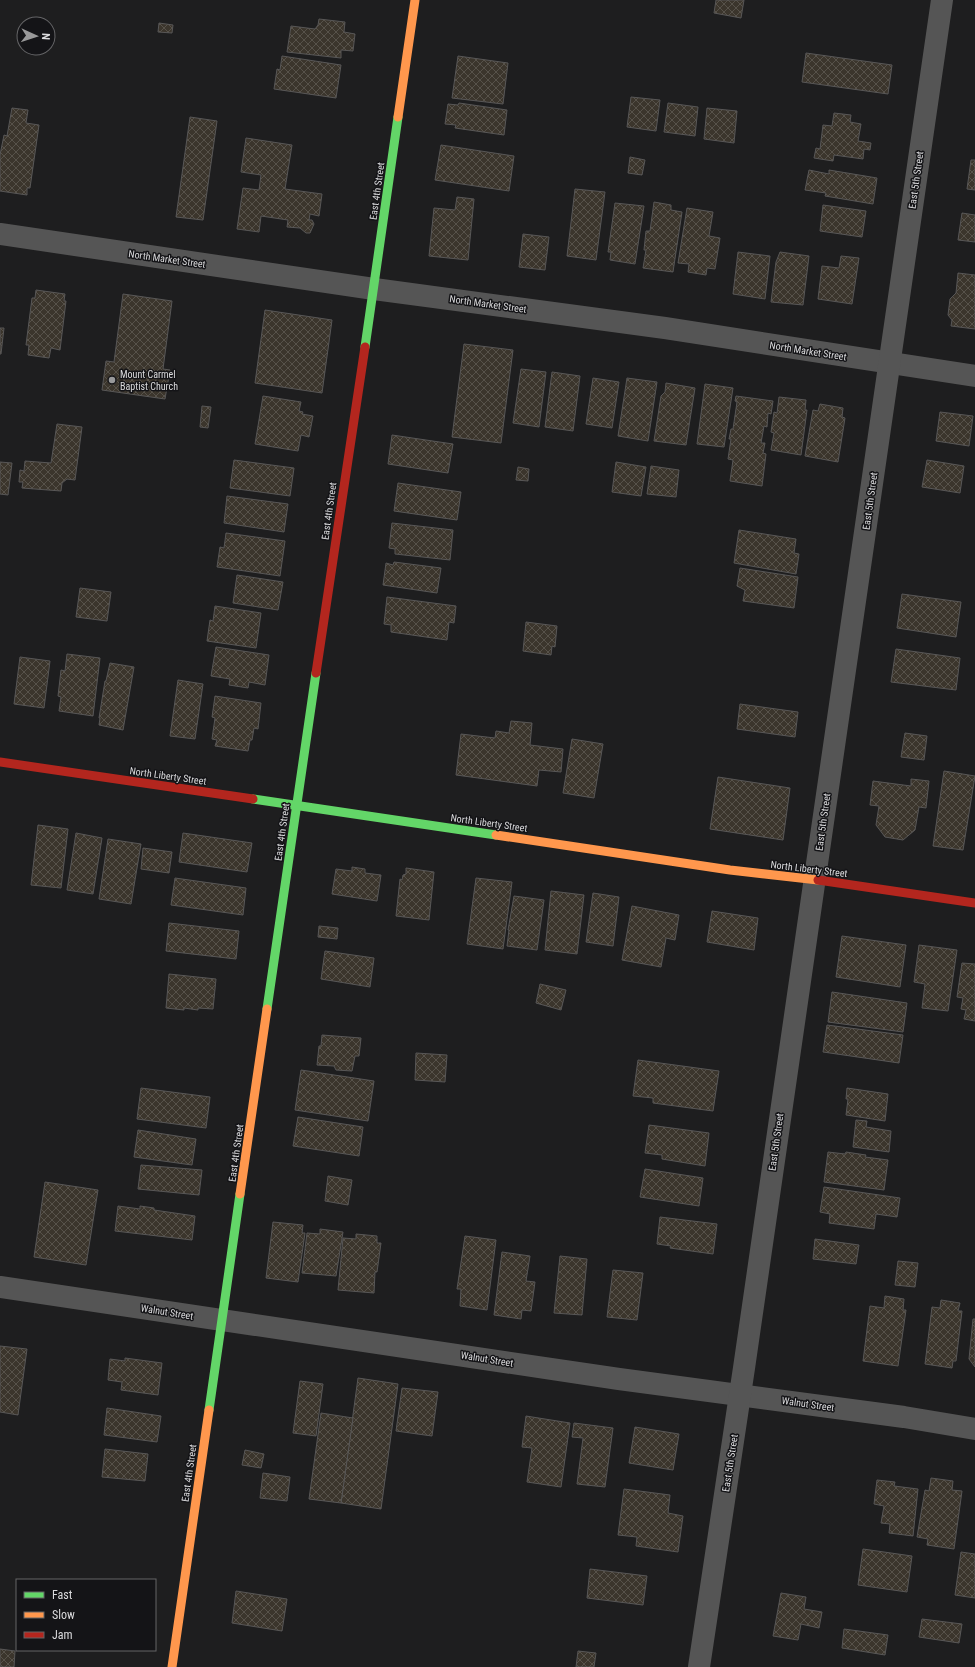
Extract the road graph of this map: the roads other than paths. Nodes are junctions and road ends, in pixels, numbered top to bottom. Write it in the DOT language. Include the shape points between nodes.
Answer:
graph roads {
  1 [pos="415,0"];
  2 [pos="942,0"];
  3 [pos="0,234"];
  4 [pos="374,289"];
  5 [pos="890,364"];
  6 [pos="975,376"];
  7 [pos="0,762"];
  8 [pos="296,806"];
  9 [pos="815,880"];
  10 [pos="975,903"];
  11 [pos="0,1287"];
  12 [pos="223,1320"];
  13 [pos="740,1395"];
  14 [pos="975,1429"];
  15 [pos="172,1667"];
  16 [pos="699,1667"];
  1 -- 4 [label="street, East 4th Street"];
  2 -- 5 [label="street, East 5th Street"];
  3 -- 4 [label="street, North Market Street"];
  4 -- 5 [label="street, North Market Street" via="658,327"];
  4 -- 8 [label="street, East 4th Street"];
  5 -- 6 [label="street, North Market Street"];
  5 -- 9 [label="street, East 5th Street"];
  7 -- 8 [label="street, North Liberty Street"];
  8 -- 9 [label="street, North Liberty Street" via="730,870"];
  8 -- 12 [label="street, East 4th Street"];
  9 -- 10 [label="street, North Liberty Street"];
  9 -- 13 [label="street, East 5th Street"];
  11 -- 12 [label="street, Walnut Street"];
  12 -- 13 [label="street, Walnut Street"];
  12 -- 15 [label="street, East 4th Street"];
  13 -- 14 [label="street, Walnut Street"];
  13 -- 16 [label="street, East 5th Street"];
}
